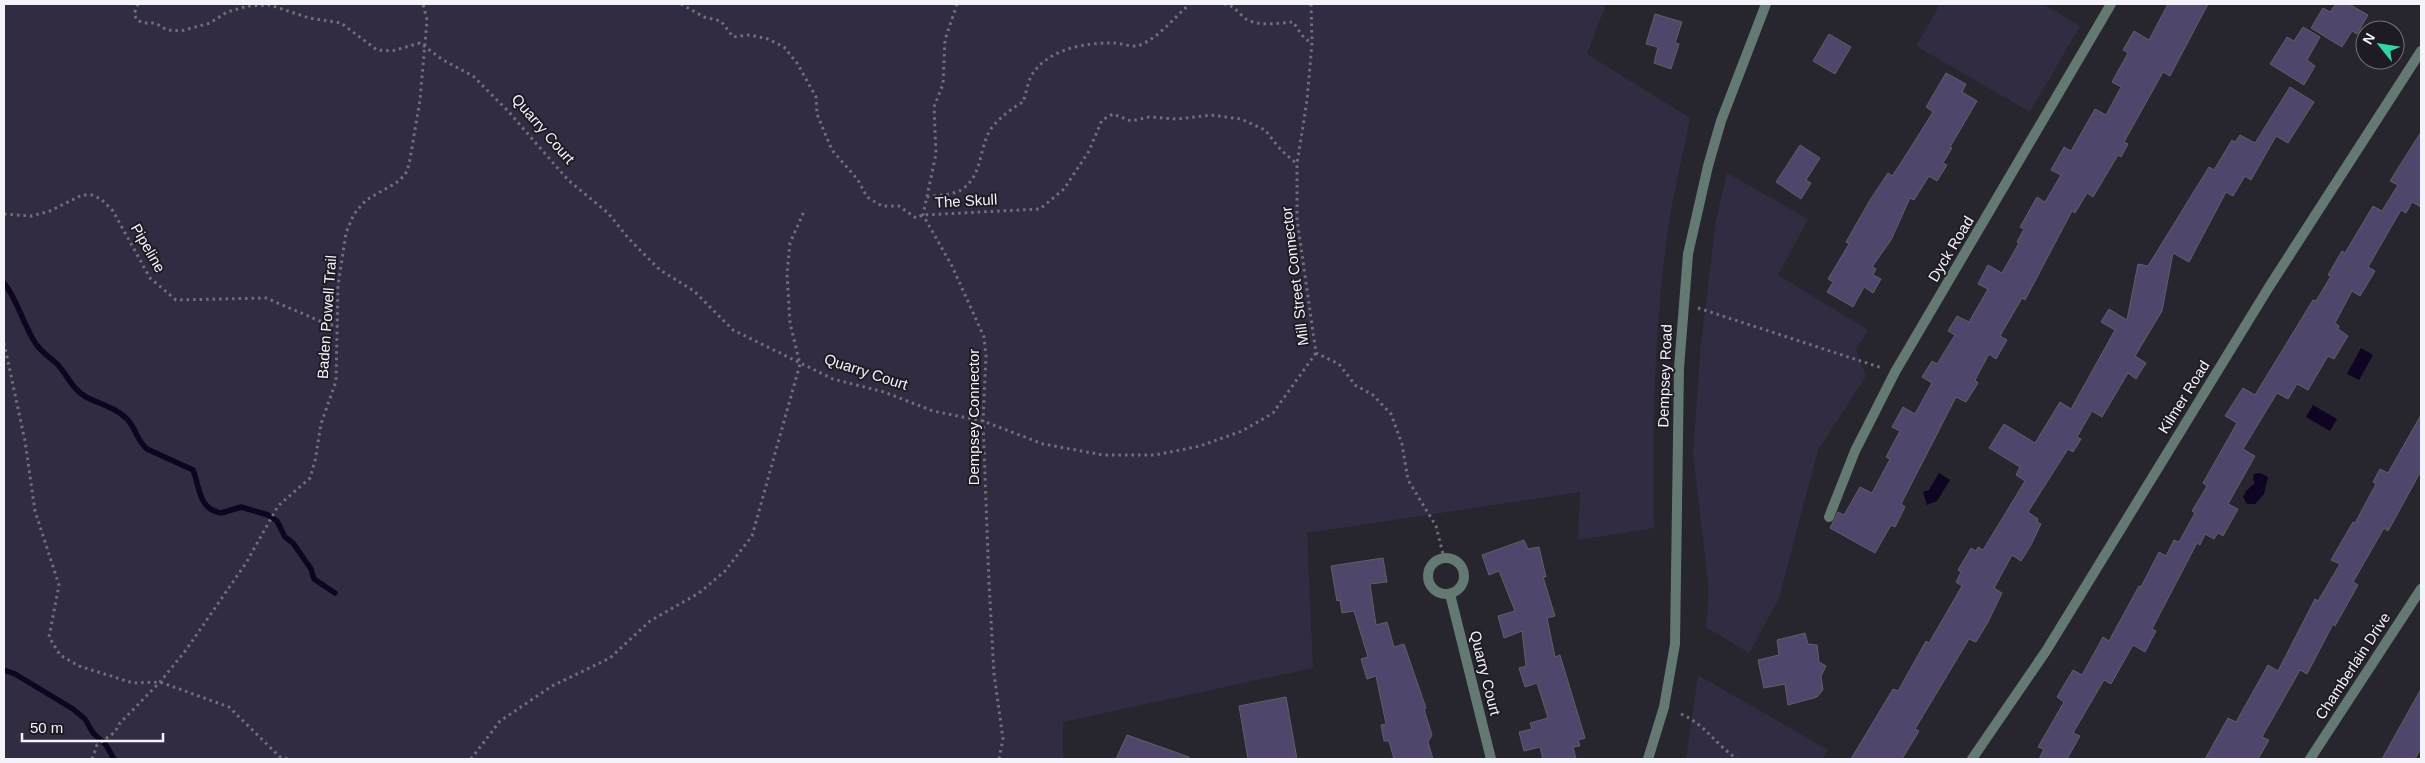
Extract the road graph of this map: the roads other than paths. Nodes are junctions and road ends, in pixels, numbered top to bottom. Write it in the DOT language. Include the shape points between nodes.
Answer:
graph roads {
  1 [pos="1766,4"];
  2 [pos="2111,4"];
  3 [pos="2421,51"];
  4 [pos="1829,517"];
  5 [pos="2421,589"];
  6 [pos="1450,594"];
  7 [pos="1491,759"];
  8 [pos="1648,759"];
  9 [pos="1972,759"];
  10 [pos="2310,759"];
  1 -- 8 [label="street, Dempsey Road" via="1721,121 1688,254 1678,368 1675,644 1664,707"];
  2 -- 4 [label="street, Dyck Road" via="1895,372 1855,451"];
  3 -- 9 [label="street, Kilmer Road" via="2264,295 2046,651"];
  5 -- 10 [label="street, Chamberlain Drive"];
  6 -- 6 [label="street" via="1432,589 1428,578 1430,567 1439,559 1456,560 1464,575 1461,588"];
  6 -- 7 [label="street, Quarry Court"];
}
